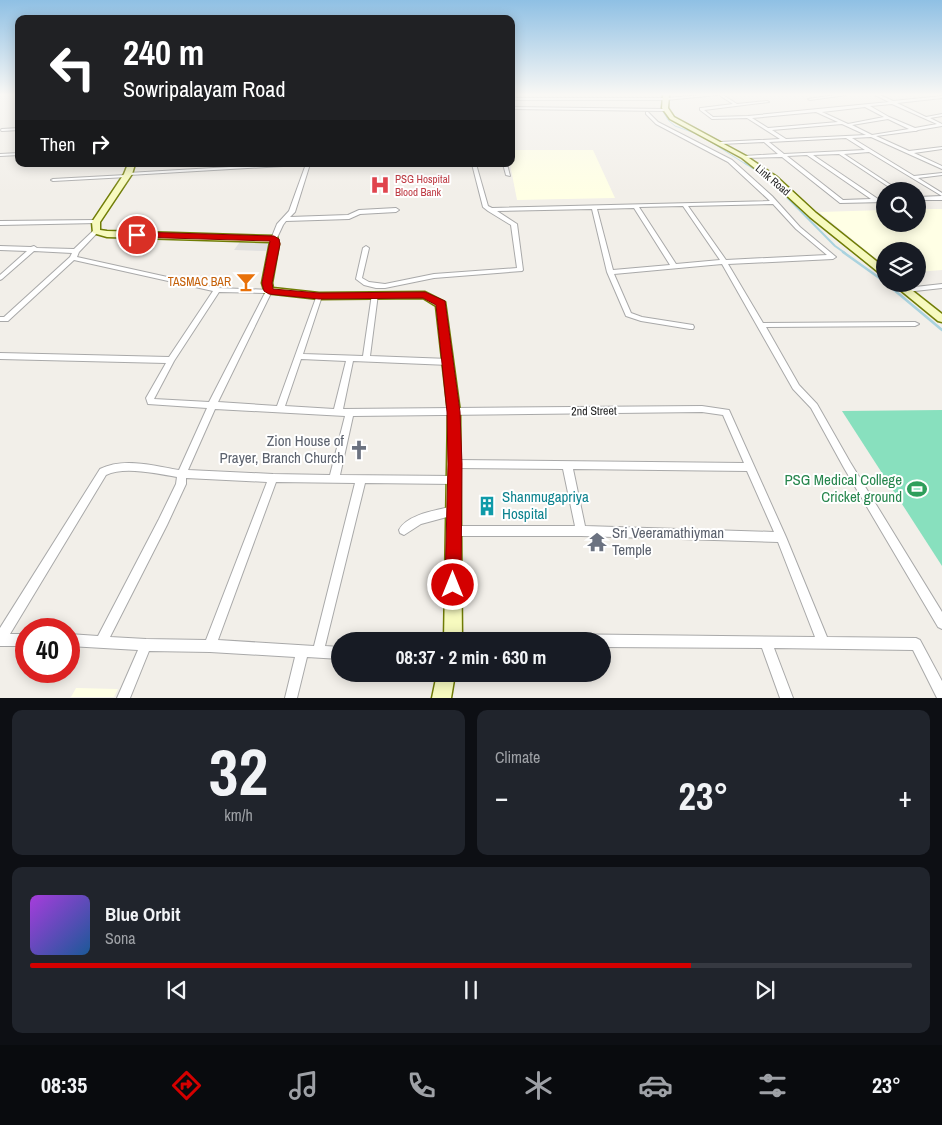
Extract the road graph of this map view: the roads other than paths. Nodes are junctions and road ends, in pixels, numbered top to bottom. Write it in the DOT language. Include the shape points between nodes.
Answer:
graph roads {
  1 [pos="667,128"];
  2 [pos="690,128"];
  3 [pos="789,128"];
  4 [pos="852,128"];
  5 [pos="911,128"];
  6 [pos="932,128"];
  7 [pos="15,129"];
  8 [pos="767,129"];
  9 [pos="2,130"];
  10 [pos="917,130"];
  11 [pos="871,136"];
  12 [pos="847,137"];
  13 [pos="785,140"];
  14 [pos="766,142"];
  15 [pos="720,143"];
  16 [pos="942,148"];
  17 [pos="870,150"];
  18 [pos="839,152"];
  19 [pos="908,153"];
  20 [pos="15,154"];
  21 [pos="808,154"];
  22 [pos="0,155"];
  23 [pos="782,155"];
  24 [pos="744,157"];
  25 [pos="227,167"];
  26 [pos="307,167"];
  27 [pos="475,167"];
  28 [pos="506,167"];
  29 [pos="942,168"];
  30 [pos="129,171"];
  31 [pos="942,174"];
  32 [pos="508,175"];
  33 [pos="914,177"];
  34 [pos="53,180"];
  35 [pos="884,182"];
  36 [pos="942,196"];
  37 [pos="926,198"];
  38 [pos="876,200"];
  39 [pos="774,202"];
  40 [pos="684,204"];
  41 [pos="635,205"];
  42 [pos="594,207"];
  43 [pos="396,210"];
  44 [pos="490,210"];
  45 [pos="286,219"];
  46 [pos="0,223"];
  47 [pos="96,226"];
  48 [pos="274,239"];
  49 [pos="0,248"];
  50 [pos="34,248"];
  51 [pos="366,248"];
  52 [pos="76,251"];
  53 [pos="73,258"];
  54 [pos="724,262"];
  55 [pos="673,265"];
  56 [pos="876,266"];
  57 [pos="610,272"];
  58 [pos="0,278"];
  59 [pos="926,286"];
  60 [pos="942,286"];
  61 [pos="217,290"];
  62 [pos="269,291"];
  63 [pos="908,292"];
  64 [pos="375,294"];
  65 [pos="319,296"];
  66 [pos="942,319"];
  67 [pos="2,321"];
  68 [pos="915,324"];
  69 [pos="761,325"];
  70 [pos="690,327"];
  71 [pos="0,356"];
  72 [pos="298,356"];
  73 [pos="350,359"];
  74 [pos="366,359"];
  75 [pos="171,360"];
  76 [pos="449,362"];
  77 [pos="212,404"];
  78 [pos="280,408"];
  79 [pos="338,411"];
  80 [pos="454,412"];
  81 [pos="350,413"];
  82 [pos="455,464"];
  83 [pos="567,465"];
  84 [pos="750,467"];
  85 [pos="182,474"];
  86 [pos="274,478"];
  87 [pos="334,478"];
  88 [pos="361,480"];
  89 [pos="454,480"];
  90 [pos="454,510"];
  91 [pos="404,530"];
  92 [pos="453,531"];
  93 [pos="581,531"];
  94 [pos="782,537"];
  95 [pos="942,623"];
  96 [pos="453,632"];
  97 [pos="0,639"];
  98 [pos="15,640"];
  99 [pos="80,641"];
  100 [pos="101,642"];
  101 [pos="611,642"];
  102 [pos="824,642"];
  103 [pos="766,643"];
  104 [pos="146,646"];
  105 [pos="210,646"];
  106 [pos="302,651"];
  107 [pos="318,652"];
  108 [pos="331,653"];
  109 [pos="444,682"];
  110 [pos="942,694"];
  111 [pos="123,698"];
  112 [pos="291,698"];
  113 [pos="441,698"];
  114 [pos="787,698"];
  1 -- 39 [label="street" via="730,161"];
  2 -- 15 [label="street, Link Road"];
  3 -- 8 [label="street"];
  4 -- 11 [label="street"];
  5 -- 10 [label="street"];
  6 -- 10 [label="street"];
  7 -- 9 [label="street"];
  8 -- 13 [label="street"];
  10 -- 11 [label="street"];
  11 -- 12 [label="street"];
  11 -- 19 [label="street"];
  12 -- 13 [label="street"];
  12 -- 17 [label="street"];
  13 -- 14 [label="street"];
  14 -- 15 [label="street"];
  14 -- 23 [label="street"];
  15 -- 24 [label="street, Link Road"];
  16 -- 19 [label="street"];
  17 -- 18 [label="street"];
  17 -- 33 [label="street"];
  18 -- 21 [label="street"];
  18 -- 35 [label="street"];
  19 -- 29 [label="street"];
  20 -- 22 [label="street"];
  21 -- 23 [label="street"];
  21 -- 38 [label="street"];
  23 -- 24 [label="street"];
  23 -- 38 [label="street" via="842,202"];
  24 -- 56 [label="street, Link Road"];
  25 -- 30 [label="street"];
  26 -- 45 [label="street" via="292,212"];
  27 -- 44 [label="street" via="486,207"];
  28 -- 32 [label="street"];
  30 -- 34 [label="street"];
  30 -- 47 [label="street"];
  31 -- 33 [label="street"];
  33 -- 36 [label="street"];
  36 -- 37 [label="street"];
  39 -- 40 [label="street"];
  39 -- 54 [label="street" via="798,228 833,257"];
  40 -- 41 [label="street"];
  40 -- 54 [label="street"];
  41 -- 42 [label="street"];
  41 -- 55 [label="street"];
  42 -- 44 [label="street"];
  42 -- 57 [label="street"];
  43 -- 45 [label="street" via="359,212 349,217"];
  44 -- 51 [label="street" via="514,224 520,270 430,276 402,284 367,284 359,279"];
  45 -- 48 [label="street" via="280,224"];
  46 -- 47 [label="street"];
  47 -- 48 [label="street" via="113,234"];
  47 -- 52 [label="street"];
  48 -- 62 [label="street" via="267,283"];
  49 -- 50 [label="street"];
  50 -- 52 [label="street"];
  50 -- 58 [label="street"];
  52 -- 53 [label="street"];
  53 -- 61 [label="street"];
  53 -- 67 [label="street"];
  54 -- 55 [label="street"];
  54 -- 69 [label="street"];
  55 -- 57 [label="street"];
  57 -- 70 [label="street" via="628,314"];
  59 -- 60 [label="street"];
  61 -- 62 [label="street"];
  61 -- 75 [label="street"];
  62 -- 65 [label="street"];
  62 -- 77 [label="street"];
  63 -- 66 [label="street"];
  64 -- 65 [label="street"];
  64 -- 74 [label="street"];
  64 -- 76 [label="street" via="425,295 441,304"];
  65 -- 72 [label="street"];
  68 -- 69 [label="street"];
  69 -- 95 [label="street" via="796,387 814,406"];
  71 -- 75 [label="street"];
  72 -- 73 [label="street"];
  72 -- 78 [label="street"];
  73 -- 74 [label="street"];
  73 -- 79 [label="street"];
  74 -- 76 [label="street"];
  75 -- 77 [label="street, 2nd Street" via="150,398 151,402"];
  76 -- 80 [label="street"];
  77 -- 78 [label="street, 2nd Street"];
  77 -- 85 [label="street"];
  78 -- 79 [label="street, 2nd Street"];
  79 -- 81 [label="street, 2nd Street"];
  80 -- 81 [label="street, 2nd Street"];
  80 -- 82 [label="street"];
  80 -- 84 [label="street, 2nd Street" via="726,412"];
  81 -- 87 [label="street"];
  82 -- 83 [label="street"];
  82 -- 89 [label="street"];
  83 -- 84 [label="street"];
  83 -- 93 [label="street"];
  84 -- 94 [label="street, 2nd Street"];
  85 -- 86 [label="street"];
  85 -- 97 [label="street" via="118,467 103,472"];
  85 -- 100 [label="street" via="181,484 163,522"];
  86 -- 87 [label="street"];
  86 -- 105 [label="street"];
  87 -- 88 [label="street"];
  88 -- 89 [label="street"];
  88 -- 107 [label="street"];
  89 -- 90 [label="street"];
  90 -- 91 [label="street" via="418,520"];
  90 -- 92 [label="street"];
  92 -- 93 [label="street"];
  92 -- 96 [label="street"];
  93 -- 94 [label="street"];
  94 -- 102 [label="street, 2nd Street"];
  97 -- 98 [label="street"];
  99 -- 100 [label="street"];
  100 -- 104 [label="street"];
  101 -- 103 [label="street"];
  102 -- 103 [label="street"];
  102 -- 110 [label="street" via="916,644"];
  103 -- 114 [label="street"];
  104 -- 105 [label="street"];
  104 -- 111 [label="street"];
  105 -- 106 [label="street"];
  106 -- 107 [label="street"];
  106 -- 112 [label="street"];
  107 -- 108 [label="street"];
  109 -- 113 [label="street"];
}
